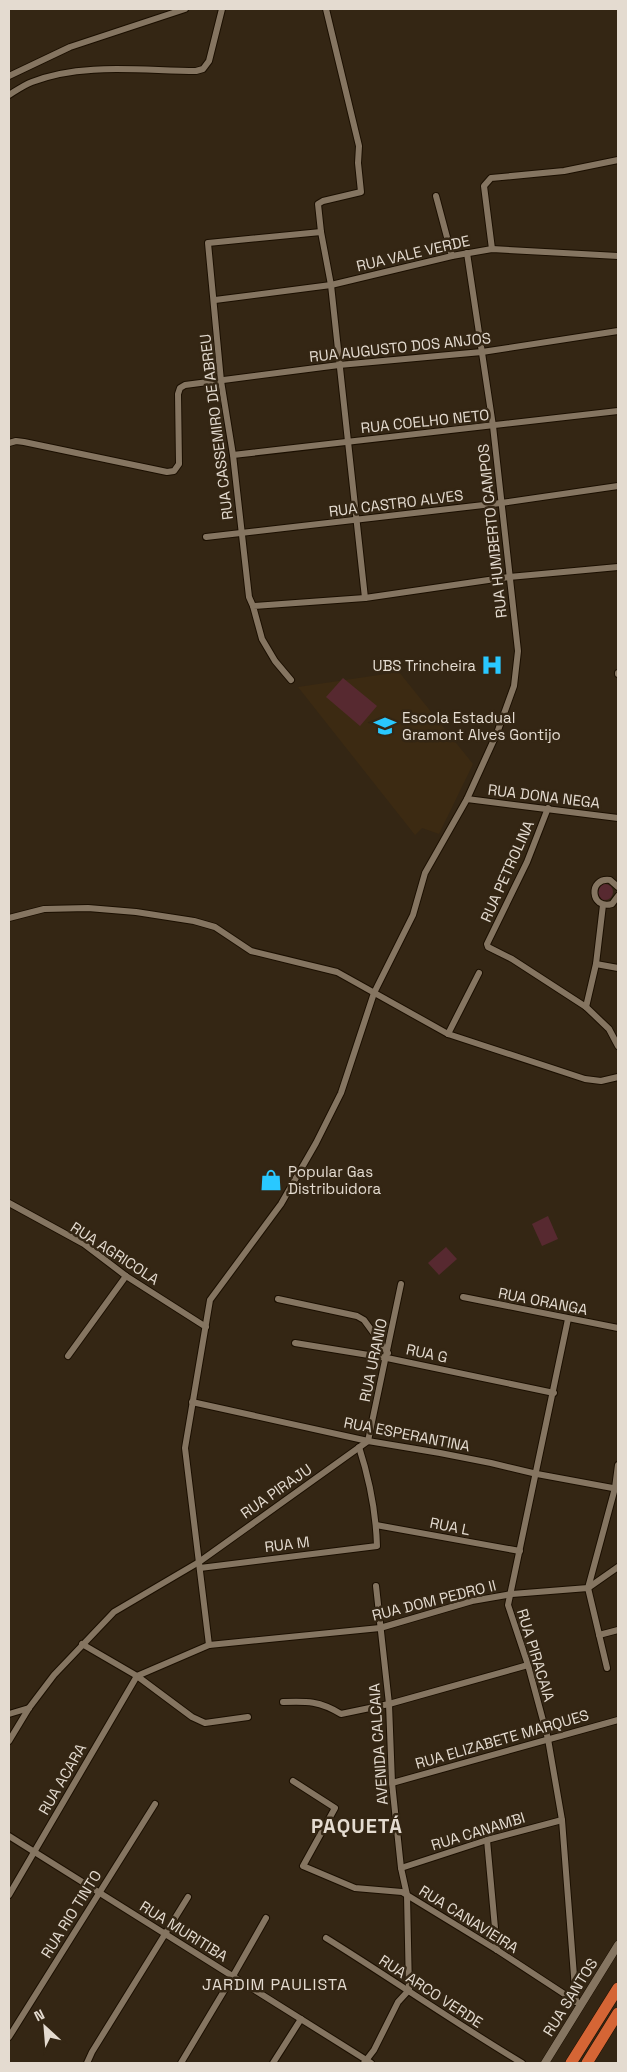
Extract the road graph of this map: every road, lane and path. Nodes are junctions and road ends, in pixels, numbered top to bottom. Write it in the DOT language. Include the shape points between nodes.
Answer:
graph roads {
  1 [pos="185,9"];
  2 [pos="222,9"];
  3 [pos="326,9"];
  4 [pos="9,76"];
  5 [pos="9,94"];
  6 [pos="618,160"];
  7 [pos="436,196"];
  8 [pos="321,232"];
  9 [pos="492,249"];
  10 [pos="467,253"];
  11 [pos="452,256"];
  12 [pos="618,256"];
  13 [pos="331,285"];
  14 [pos="215,300"];
  15 [pos="618,331"];
  16 [pos="482,352"];
  17 [pos="339,365"];
  18 [pos="221,381"];
  19 [pos="618,411"];
  20 [pos="493,426"];
  21 [pos="348,442"];
  22 [pos="9,443"];
  23 [pos="233,454"];
  24 [pos="618,486"];
  25 [pos="501,503"];
  26 [pos="358,520"];
  27 [pos="242,532"];
  28 [pos="206,537"];
  29 [pos="618,567"];
  30 [pos="509,577"];
  31 [pos="365,598"];
  32 [pos="253,606"];
  33 [pos="291,680"];
  34 [pos="467,799"];
  35 [pos="548,808"];
  36 [pos="618,818"];
  37 [pos="616,879"];
  38 [pos="618,887"];
  39 [pos="618,896"];
  40 [pos="603,905"];
  41 [pos="9,918"];
  42 [pos="596,964"];
  43 [pos="618,968"];
  44 [pos="479,974"];
  45 [pos="374,994"];
  46 [pos="586,1008"];
  47 [pos="448,1034"];
  48 [pos="618,1046"];
  49 [pos="618,1077"];
  50 [pos="9,1203"];
  51 [pos="126,1276"];
  52 [pos="401,1284"];
  53 [pos="463,1297"];
  54 [pos="278,1299"];
  55 [pos="568,1319"];
  56 [pos="206,1327"];
  57 [pos="618,1328"];
  58 [pos="295,1343"];
  59 [pos="387,1355"];
  60 [pos="68,1356"];
  61 [pos="554,1393"];
  62 [pos="192,1402"];
  63 [pos="368,1441"];
  64 [pos="358,1448"];
  65 [pos="618,1465"];
  66 [pos="537,1474"];
  67 [pos="616,1488"];
  68 [pos="376,1524"];
  69 [pos="520,1551"];
  70 [pos="199,1565"];
  71 [pos="618,1567"];
  72 [pos="376,1586"];
  73 [pos="588,1588"];
  74 [pos="512,1594"];
  75 [pos="380,1628"];
  76 [pos="618,1630"];
  77 [pos="599,1635"];
  78 [pos="82,1644"];
  79 [pos="209,1645"];
  80 [pos="528,1665"];
  81 [pos="607,1668"];
  82 [pos="137,1676"];
  83 [pos="283,1702"];
  84 [pos="389,1704"];
  85 [pos="29,1708"];
  86 [pos="9,1714"];
  87 [pos="248,1717"];
  88 [pos="618,1720"];
  89 [pos="548,1739"];
  90 [pos="9,1741"];
  91 [pos="293,1781"];
  92 [pos="392,1783"];
  93 [pos="155,1804"];
  94 [pos="562,1820"];
  95 [pos="9,1836"];
  96 [pos="487,1840"];
  97 [pos="34,1852"];
  98 [pos="401,1868"];
  99 [pos="99,1893"];
  100 [pos="9,1895"];
  101 [pos="407,1895"];
  102 [pos="188,1897"];
  103 [pos="266,1918"];
  104 [pos="166,1934"];
  105 [pos="326,1938"];
  106 [pos="618,1944"];
  107 [pos="497,1950"];
  108 [pos="233,1976"];
  109 [pos="618,1988"];
  110 [pos="409,1990"];
  111 [pos="578,2004"];
  112 [pos="618,2013"];
  113 [pos="301,2019"];
  114 [pos="9,2037"];
  115 [pos="367,2062"];
  116 [pos="87,2063"];
  117 [pos="181,2063"];
  118 [pos="273,2063"];
  119 [pos="522,2063"];
  120 [pos="546,2063"];
  121 [pos="571,2063"];
  122 [pos="587,2063"];
  1 -- 4 [label="street" via="70,47"];
  2 -- 5 [label="street" via="209,61 196,71 98,70 62,74 33,82"];
  3 -- 8 [label="street" via="359,146 361,192 318,204"];
  6 -- 9 [label="street" via="564,171 491,178 484,186"];
  7 -- 11 [label="street"];
  8 -- 13 [label="street"];
  8 -- 14 [label="street, RUA CASSEMIRO DE ABREU" via="208,243"];
  9 -- 10 [label="street, RUA VALE VERDE"];
  9 -- 12 [label="street, RUA VALE VERDE"];
  10 -- 11 [label="street, RUA VALE VERDE"];
  10 -- 16 [label="street, RUA HUMBERTO CAMPOS"];
  11 -- 13 [label="street, RUA VALE VERDE"];
  13 -- 14 [label="street, RUA VALE VERDE"];
  13 -- 17 [label="street"];
  14 -- 18 [label="street, RUA CASSEMIRO DE ABREU"];
  15 -- 16 [label="street, RUA AUGUSTO DOS ANJOS"];
  16 -- 17 [label="street, RUA AUGUSTO DOS ANJOS"];
  16 -- 20 [label="street, RUA HUMBERTO CAMPOS"];
  17 -- 18 [label="street, RUA AUGUSTO DOS ANJOS"];
  17 -- 21 [label="street"];
  18 -- 22 [label="street, RUA AUGUSTO DOS ANJOS" via="180,388 180,461 174,471 163,472 24,442"];
  18 -- 23 [label="street, RUA CASSEMIRO DE ABREU"];
  19 -- 20 [label="street, RUA COELHO NETO"];
  20 -- 21 [label="street, RUA COELHO NETO"];
  20 -- 25 [label="street, RUA HUMBERTO CAMPOS"];
  21 -- 23 [label="street, RUA COELHO NETO"];
  21 -- 26 [label="street"];
  23 -- 27 [label="street, RUA CASSEMIRO DE ABREU"];
  24 -- 25 [label="street, RUA CASTRO ALVES"];
  25 -- 26 [label="street, RUA CASTRO ALVES"];
  25 -- 30 [label="street, RUA HUMBERTO CAMPOS"];
  26 -- 27 [label="street, RUA CASTRO ALVES"];
  26 -- 31 [label="street"];
  27 -- 28 [label="street, RUA CASTRO ALVES"];
  27 -- 32 [label="street, RUA CASSEMIRO DE ABREU" via="249,597"];
  29 -- 30 [label="street"];
  30 -- 31 [label="street"];
  30 -- 34 [label="street, RUA HUMBERTO CAMPOS" via="518,651 514,686 498,733"];
  31 -- 32 [label="street"];
  32 -- 33 [label="street, RUA CASSEMIRO DE ABREU" via="262,640"];
  34 -- 35 [label="street, RUA DONA NEGA"];
  34 -- 45 [label="street, RUA HUMBERTO CAMPOS" via="425,873 413,915"];
  35 -- 36 [label="street, RUA DONA NEGA"];
  35 -- 46 [label="street, RUA PETROLINA" via="527,862 487,944"];
  37 -- 38 [label="street"];
  37 -- 40 [label="street" via="602,880 594,888 596,900"];
  39 -- 40 [label="street" via="612,904"];
  40 -- 42 [label="street"];
  41 -- 45 [label="street" via="44,909 88,908 194,921 215,927 251,951 337,972"];
  42 -- 43 [label="street"];
  42 -- 46 [label="street"];
  44 -- 47 [label="street"];
  45 -- 47 [label="street"];
  45 -- 56 [label="street, RUA HUMBERTO CAMPOS" via="349,1073 316,1143 280,1204 210,1300"];
  46 -- 48 [label="street" via="609,1029"];
  47 -- 49 [label="street" via="585,1079 601,1081"];
  50 -- 51 [label="street, RUA AGRICOLA" via="84,1244"];
  51 -- 56 [label="street, RUA AGRICOLA"];
  51 -- 60 [label="street"];
  52 -- 59 [label="street, RUA URANIO"];
  53 -- 55 [label="street, RUA ORANGA"];
  54 -- 59 [label="street" via="357,1316 364,1320"];
  55 -- 57 [label="street, RUA ORANGA"];
  55 -- 61 [label="street, RUA PIRACAIA"];
  56 -- 62 [label="street, RUA HUMBERTO CAMPOS"];
  58 -- 59 [label="street, RUA G"];
  59 -- 61 [label="street, RUA G"];
  59 -- 63 [label="street, RUA URANIO"];
  61 -- 66 [label="street, RUA PIRACAIA"];
  62 -- 63 [label="street, RUA ESPERANTINA"];
  62 -- 70 [label="street, RUA HUMBERTO CAMPOS" via="185,1448"];
  63 -- 64 [label="street, RUA PIRAJU"];
  63 -- 66 [label="street, RUA ESPERANTINA" via="491,1462"];
  64 -- 68 [label="street"];
  64 -- 70 [label="street, RUA PIRAJU"];
  65 -- 67 [label="street"];
  66 -- 67 [label="street, RUA ESPERANTINA"];
  66 -- 69 [label="street, RUA PIRACAIA"];
  67 -- 73 [label="street"];
  68 -- 69 [label="street, RUA L"];
  68 -- 70 [label="street, RUA M" via="377,1546"];
  69 -- 74 [label="street, RUA PIRACAIA"];
  70 -- 78 [label="street, RUA PIRAJU" via="114,1612"];
  70 -- 79 [label="street, RUA HUMBERTO CAMPOS"];
  71 -- 73 [label="street"];
  72 -- 75 [label="street, AVENIDA CALCAIA"];
  73 -- 74 [label="street, RUA DOM PEDRO II"];
  73 -- 77 [label="street"];
  74 -- 75 [label="street, RUA DOM PEDRO II" via="472,1601"];
  74 -- 80 [label="street, RUA PIRACAIA" via="508,1605"];
  75 -- 79 [label="street, RUA DOM PEDRO II"];
  75 -- 84 [label="street, AVENIDA CALCAIA"];
  76 -- 77 [label="street"];
  77 -- 81 [label="street"];
  78 -- 82 [label="street"];
  78 -- 85 [label="street, RUA PIRAJU"];
  79 -- 82 [label="street, RUA DOM PEDRO II"];
  80 -- 84 [label="street"];
  80 -- 89 [label="street, RUA PIRACAIA"];
  82 -- 87 [label="street" via="205,1723"];
  82 -- 97 [label="street, RUA ACARA"];
  83 -- 84 [label="street" via="309,1701 329,1706 341,1714"];
  84 -- 92 [label="street, AVENIDA CALCAIA"];
  85 -- 86 [label="street"];
  85 -- 90 [label="street, RUA PIRAJU"];
  88 -- 89 [label="street, RUA ELIZABETE MARQUES"];
  89 -- 92 [label="street, RUA ELIZABETE MARQUES"];
  89 -- 94 [label="street, RUA PIRACAIA"];
  91 -- 101 [label="street, RUA CANAVIEIRA" via="335,1808 303,1866 355,1888 397,1891"];
  92 -- 98 [label="street, AVENIDA CALCAIA"];
  93 -- 99 [label="street, RUA RIO TINTO"];
  94 -- 96 [label="street, RUA CANAMBI"];
  94 -- 111 [label="street, RUA PIRACAIA"];
  95 -- 97 [label="street, RUA MURITIBA"];
  96 -- 98 [label="street, RUA CANAMBI"];
  96 -- 107 [label="street"];
  97 -- 99 [label="street, RUA MURITIBA"];
  97 -- 100 [label="street, RUA ACARA"];
  98 -- 101 [label="street, AVENIDA CALCAIA"];
  99 -- 104 [label="street, RUA MURITIBA"];
  99 -- 114 [label="street, RUA RIO TINTO"];
  101 -- 107 [label="street, RUA CANAVIEIRA"];
  101 -- 110 [label="street, AVENIDA CALCAIA"];
  102 -- 104 [label="street"];
  103 -- 108 [label="street"];
  104 -- 108 [label="street, RUA MURITIBA"];
  104 -- 116 [label="street"];
  105 -- 110 [label="street, RUA ARCO VERDE"];
  106 -- 111 [label="street, RUA SANTOS"];
  107 -- 111 [label="street, RUA CANAVIEIRA"];
  108 -- 113 [label="street, RUA MURITIBA"];
  108 -- 117 [label="street"];
  109 -- 121 [label="highway"];
  110 -- 115 [label="street" via="398,2002"];
  110 -- 119 [label="street, RUA ARCO VERDE" via="457,2024"];
  111 -- 120 [label="street, RUA SANTOS"];
  112 -- 122 [label="highway"];
  113 -- 115 [label="street, RUA MURITIBA"];
  113 -- 118 [label="street"];
}
